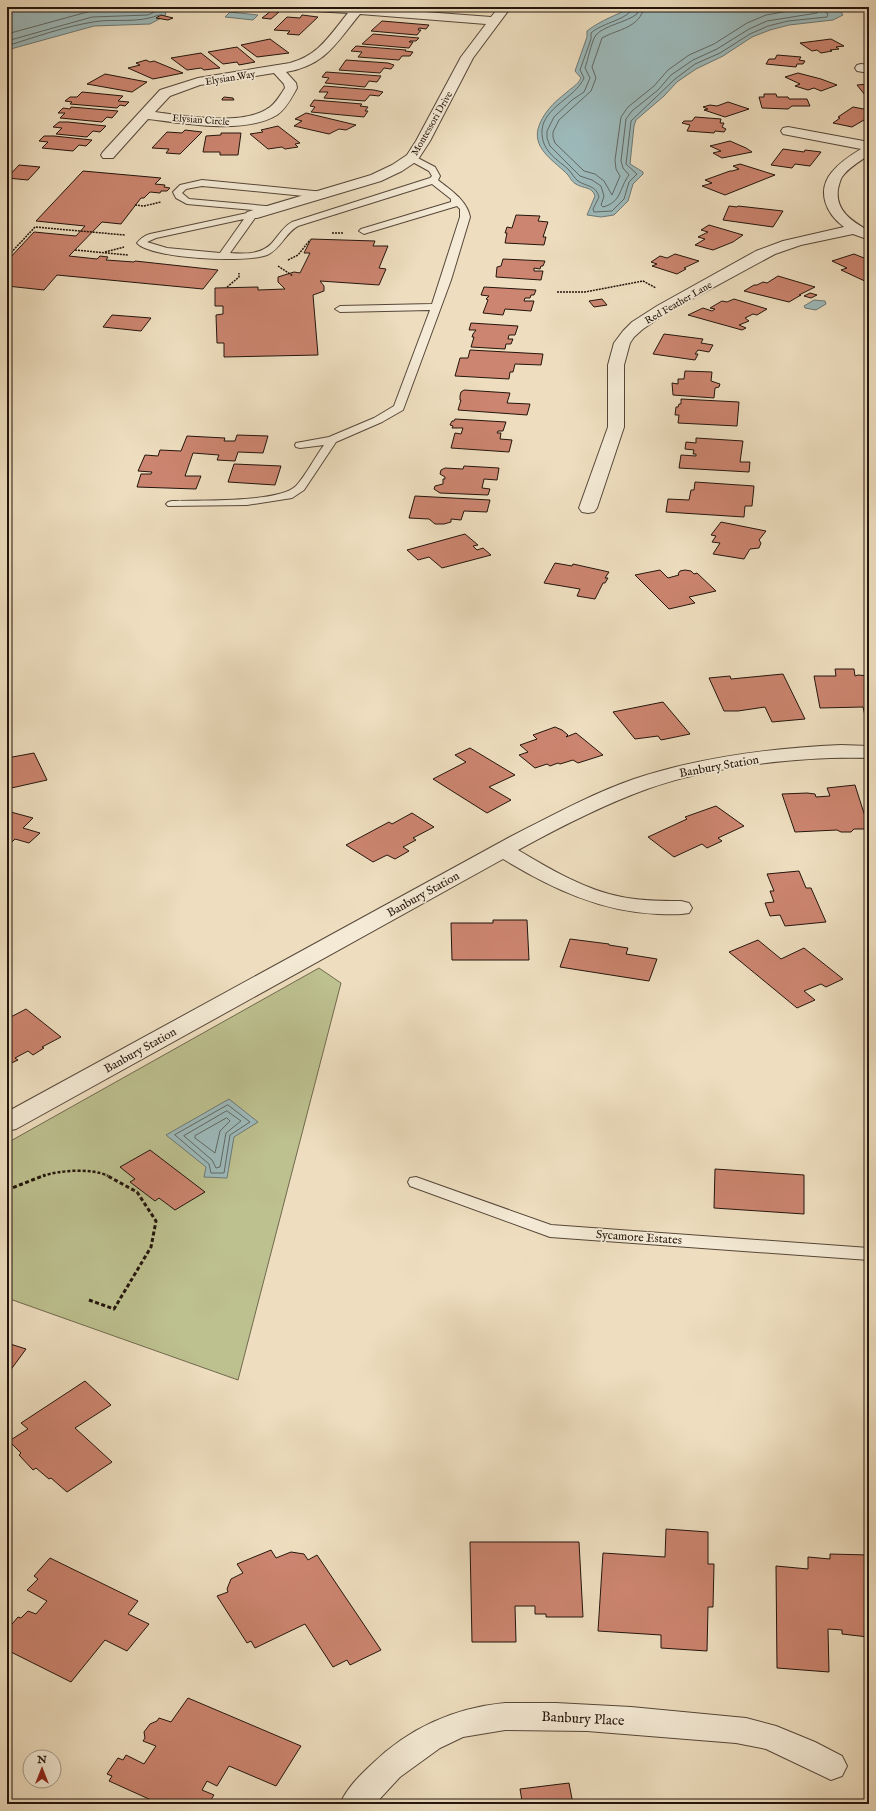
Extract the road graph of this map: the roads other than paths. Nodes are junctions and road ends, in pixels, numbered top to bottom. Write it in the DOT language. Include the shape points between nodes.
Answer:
graph roads {
  1 [pos="314,7"];
  2 [pos="504,7"];
  3 [pos="357,10"];
  4 [pos="493,21"];
  5 [pos="276,69"];
  6 [pos="145,115"];
  7 [pos="788,130"];
  8 [pos="869,146"];
  9 [pos="869,149"];
  10 [pos="108,155"];
  11 [pos="412,158"];
  12 [pos="433,180"];
  13 [pos="324,195"];
  14 [pos="455,198"];
  15 [pos="274,209"];
  16 [pos="252,215"];
  17 [pos="364,231"];
  18 [pos="863,233"];
  19 [pos="223,256"];
  20 [pos="436,307"];
  21 [pos="340,309"];
  22 [pos="332,440"];
  23 [pos="300,445"];
  24 [pos="172,504"];
  25 [pos="588,508"];
  26 [pos="869,752"];
  27 [pos="503,850"];
  28 [pos="681,908"];
  29 [pos="7,1123"];
  30 [pos="416,1182"];
  31 [pos="869,1254"];
  32 [pos="831,1766"];
  33 [pos="356,1804"];
  1 -- 3 [label="street"];
  2 -- 4 [label="street, Montessori Drive"];
  3 -- 4 [label="street"];
  3 -- 5 [label="street, Elysian Way" via="316,57 304,63"];
  4 -- 11 [label="street, Montessori Drive" via="467,57"];
  5 -- 6 [label="street, Elysian Way" via="181,86 165,93"];
  5 -- 6 [label="street, Elysian Circle" via="290,83 291,88 274,110 262,116 227,122"];
  6 -- 10 [label="street, Elysian Way"];
  7 -- 8 [label="street"];
  9 -- 18 [label="street" via="836,175 830,198 837,213"];
  11 -- 12 [label="lane" via="435,172"];
  11 -- 13 [label="street, Montessori Drive" via="387,174"];
  12 -- 14 [label="lane"];
  12 -- 19 [label="lane" via="295,224 288,228 274,246 264,252 249,256"];
  13 -- 15 [label="street, Montessori Drive"];
  13 -- 15 [label="lane" via="202,184 188,185 181,188 178,193 182,198 192,202"];
  14 -- 17 [label="lane" via="456,202 452,206"];
  14 -- 20 [label="lane" via="463,206 465,217"];
  15 -- 16 [label="street, Montessori Drive"];
  16 -- 19 [label="lane"];
  16 -- 19 [label="lane" via="148,238 142,244 154,249"];
  18 -- 25 [label="street, Red Feather Lane" via="788,245 771,251 679,300 643,322 626,338 615,362 614,389 618,414 616,427"];
  20 -- 21 [label="lane"];
  20 -- 22 [label="lane" via="399,408"];
  22 -- 23 [label="lane"];
  22 -- 24 [label="lane" via="300,488 288,496 247,502"];
  26 -- 27 [label="street, Banbury Station" via="836,751 786,755 672,775 627,789 589,805"];
  27 -- 28 [label="street" via="563,884 609,901"];
  27 -- 29 [label="street, Banbury Station"];
  30 -- 31 [label="lane, Sycamore Estates" via="550,1231"];
  32 -- 33 [label="street, Banbury Place" via="783,1742 738,1730 639,1721 523,1716 473,1722 434,1735 418,1744 384,1773"];
}
